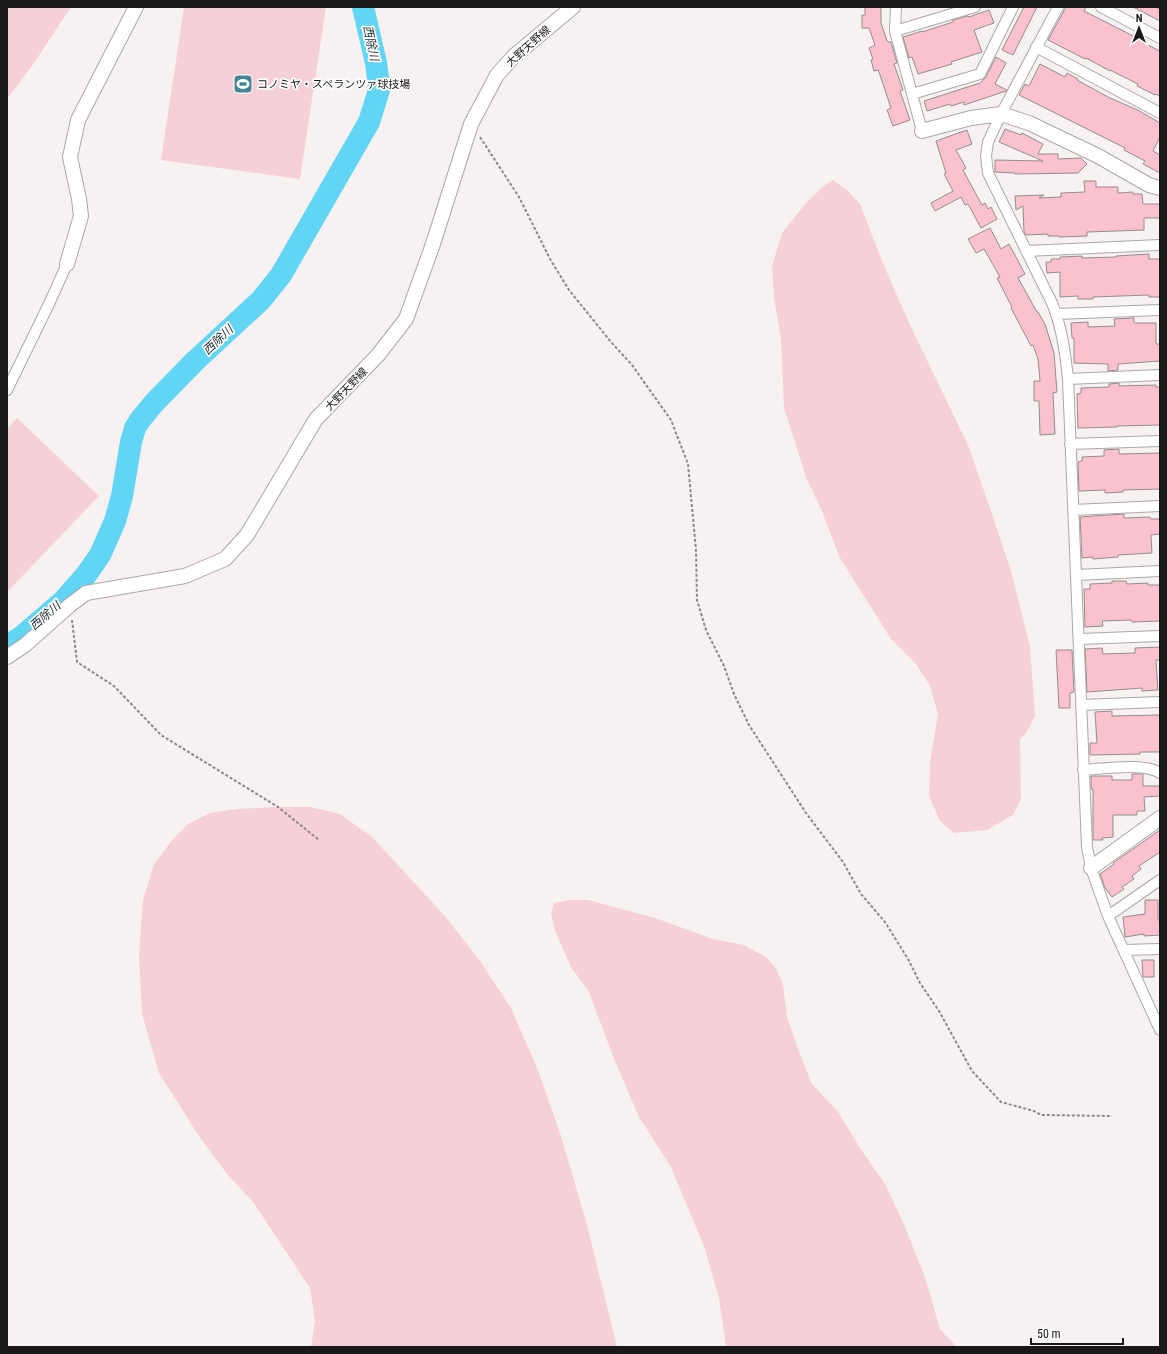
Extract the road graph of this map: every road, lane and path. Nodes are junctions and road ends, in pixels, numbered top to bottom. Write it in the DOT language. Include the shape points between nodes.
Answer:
graph roads {
  1 [pos="136,7"];
  2 [pos="573,7"];
  3 [pos="896,7"];
  4 [pos="975,7"];
  5 [pos="1013,7"];
  6 [pos="1058,7"];
  7 [pos="1101,7"];
  8 [pos="895,31"];
  9 [pos="1160,38"];
  10 [pos="1036,47"];
  11 [pos="912,94"];
  12 [pos="1160,113"];
  13 [pos="1001,114"];
  14 [pos="471,124"];
  15 [pos="922,131"];
  16 [pos="1160,188"];
  17 [pos="1160,245"];
  18 [pos="1026,251"];
  19 [pos="67,264"];
  20 [pos="1160,310"];
  21 [pos="1056,314"];
  22 [pos="1160,375"];
  23 [pos="1068,379"];
  24 [pos="7,390"];
  25 [pos="1160,441"];
  26 [pos="1070,444"];
  27 [pos="1160,506"];
  28 [pos="1073,510"];
  29 [pos="1160,571"];
  30 [pos="1076,575"];
  31 [pos="70,605"];
  32 [pos="1160,636"];
  33 [pos="1079,639"];
  34 [pos="7,657"];
  35 [pos="1160,702"];
  36 [pos="1081,706"];
  37 [pos="1083,770"];
  38 [pos="1160,773"];
  39 [pos="1160,818"];
  40 [pos="319,840"];
  41 [pos="1091,868"];
  42 [pos="1160,881"];
  43 [pos="1108,916"];
  44 [pos="1160,949"];
  45 [pos="1124,950"];
  46 [pos="1156,1015"];
  47 [pos="1160,1030"];
  48 [pos="1112,1116"];
  1 -- 19 [label="main road" via="78,120 70,157 81,216"];
  2 -- 14 [label="main road, 大野天野線" via="514,56 497,75"];
  3 -- 8 [label="street"];
  4 -- 8 [label="street"];
  5 -- 11 [label="street" via="980,74"];
  6 -- 10 [label="street"];
  7 -- 9 [label="street"];
  8 -- 11 [label="street"];
  10 -- 12 [label="street"];
  10 -- 13 [label="street"];
  11 -- 15 [label="street"];
  13 -- 15 [label="main road" via="970,118"];
  13 -- 16 [label="main road" via="1029,123 1098,156 1149,185"];
  13 -- 18 [label="street" via="988,142 988,173"];
  14 -- 31 [label="main road, 大野天野線" via="406,319 378,355 316,419 247,535 226,559 185,576 86,593"];
  14 -- 48 [label="path" via="519,197 550,259 569,290 610,342 632,365 671,420 688,464 696,550 697,600 706,630 724,666 734,694 749,725 806,813 843,862 861,894 884,922 908,959 972,1071 1001,1102 1041,1115"];
  17 -- 18 [label="street"];
  18 -- 21 [label="street"];
  19 -- 24 [label="street"];
  20 -- 21 [label="street"];
  21 -- 23 [label="street" via="1065,346"];
  22 -- 23 [label="street"];
  23 -- 26 [label="street"];
  25 -- 26 [label="street"];
  26 -- 28 [label="street"];
  27 -- 28 [label="street"];
  28 -- 30 [label="street"];
  29 -- 30 [label="street"];
  30 -- 33 [label="street"];
  31 -- 34 [label="main road, 大野天野線" via="25,645"];
  31 -- 40 [label="path" via="77,662 114,686 161,735 278,807"];
  32 -- 33 [label="street"];
  33 -- 36 [label="street"];
  35 -- 36 [label="street"];
  36 -- 37 [label="street"];
  37 -- 38 [label="street" via="1144,767"];
  37 -- 41 [label="street" via="1087,847"];
  39 -- 41 [label="main road"];
  41 -- 43 [label="street"];
  42 -- 43 [label="street"];
  43 -- 45 [label="street"];
  44 -- 45 [label="street"];
  45 -- 46 [label="street"];
  46 -- 47 [label="street"];
}
